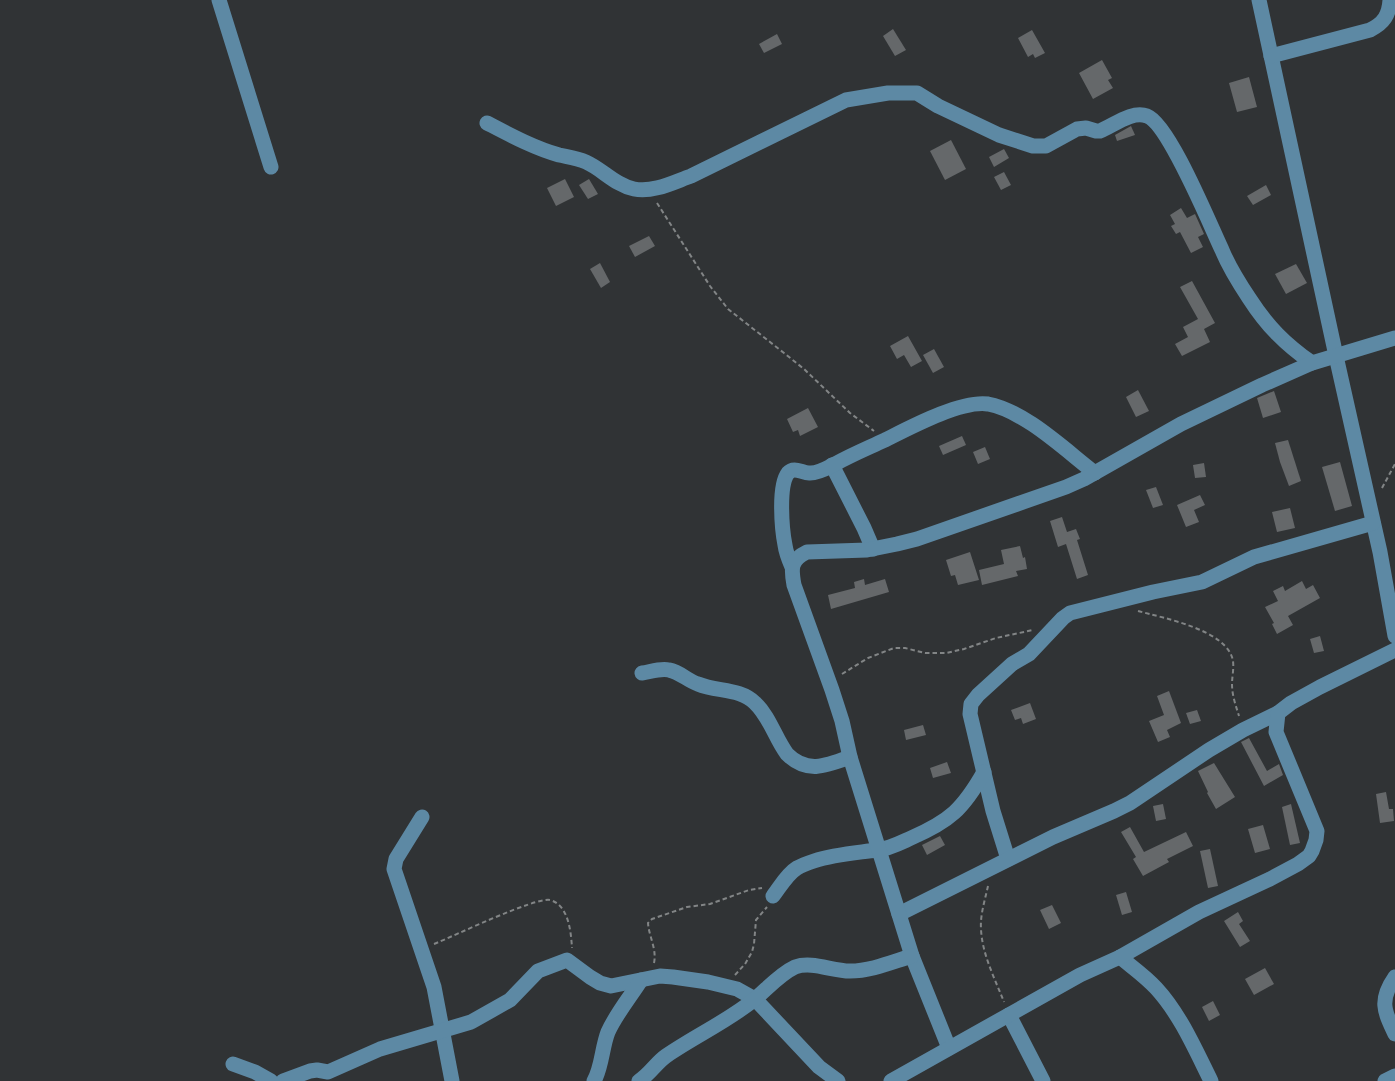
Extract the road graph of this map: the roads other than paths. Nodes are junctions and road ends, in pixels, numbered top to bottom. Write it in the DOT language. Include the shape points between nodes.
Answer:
graph roads {
  1 [pos="219,0"];
  2 [pos="1259,0"];
  3 [pos="1391,11"];
  4 [pos="1271,56"];
  5 [pos="487,123"];
  6 [pos="271,167"];
  7 [pos="1395,338"];
  8 [pos="1335,356"];
  9 [pos="1312,363"];
  10 [pos="832,465"];
  11 [pos="1095,473"];
  12 [pos="1371,516"];
  13 [pos="873,549"];
  14 [pos="792,567"];
  15 [pos="1395,636"];
  16 [pos="1395,650"];
  17 [pos="642,674"];
  18 [pos="1278,713"];
  19 [pos="850,757"];
  20 [pos="984,772"];
  21 [pos="422,817"];
  22 [pos="879,850"];
  23 [pos="1002,862"];
  24 [pos="773,896"];
  25 [pos="898,914"];
  26 [pos="912,956"];
  27 [pos="1120,957"];
  28 [pos="1395,977"];
  29 [pos="645,979"];
  30 [pos="755,999"];
  31 [pos="1009,1015"];
  32 [pos="441,1031"];
  33 [pos="1395,1034"];
  34 [pos="950,1048"];
  35 [pos="233,1064"];
  36 [pos="1395,1076"];
  37 [pos="271,1081"];
  38 [pos="283,1081"];
  39 [pos="452,1081"];
  40 [pos="594,1081"];
  41 [pos="639,1081"];
  42 [pos="838,1081"];
  43 [pos="891,1081"];
  44 [pos="1044,1081"];
  45 [pos="1211,1081"];
  46 [pos="1385,1081"];
  1 -- 6 [label="street"];
  2 -- 4 [label="street"];
  3 -- 4 [label="street" via="1370,30"];
  4 -- 8 [label="street"];
  5 -- 9 [label="street" via="550,152 583,160 625,186 649,189 708,169 846,100 888,93 917,93 999,135 1040,147 1077,129 1100,131 1135,115 1144,115 1155,122 1183,166 1248,297 1285,343"];
  7 -- 8 [label="street"];
  8 -- 9 [label="street"];
  8 -- 12 [label="street"];
  9 -- 11 [label="street" via="1216,406"];
  10 -- 11 [label="street" via="928,419 975,404 989,404 1032,425"];
  10 -- 13 [label="street"];
  10 -- 14 [label="street" via="811,473 794,470 787,475 781,496 785,547"];
  11 -- 13 [label="street" via="1066,487"];
  12 -- 15 [label="street"];
  12 -- 20 [label="street" via="1254,557 1202,582 1075,611 1063,618 1029,654 972,701 970,714"];
  13 -- 14 [label="street" via="807,552"];
  14 -- 19 [label="street" via="794,585 842,721"];
  16 -- 18 [label="street"];
  17 -- 19 [label="street" via="669,670 698,684 749,698 765,715 787,754 803,764 821,767"];
  18 -- 23 [label="street" via="1209,750 1130,803"];
  18 -- 27 [label="street" via="1276,732 1317,831 1309,856"];
  19 -- 22 [label="street"];
  20 -- 22 [label="street" via="967,801 944,822"];
  20 -- 23 [label="street"];
  21 -- 32 [label="street" via="394,866 434,987"];
  22 -- 24 [label="street" via="829,856 801,866 792,871"];
  22 -- 25 [label="street"];
  23 -- 25 [label="street"];
  25 -- 26 [label="street"];
  26 -- 30 [label="street" via="853,971 799,966"];
  26 -- 34 [label="street"];
  27 -- 31 [label="street"];
  27 -- 45 [label="street" via="1165,999"];
  28 -- 33 [label="street" via="1384,1000"];
  29 -- 30 [label="street" via="673,977 725,986"];
  29 -- 32 [label="street" via="606,985 564,960 535,973 510,1000 471,1022"];
  29 -- 40 [label="street" via="611,1025"];
  30 -- 41 [label="street" via="664,1057"];
  30 -- 42 [label="street" via="819,1067"];
  31 -- 34 [label="street"];
  31 -- 44 [label="street"];
  32 -- 38 [label="street" via="386,1047 328,1072 317,1070"];
  32 -- 39 [label="street"];
  34 -- 43 [label="street"];
  35 -- 37 [label="street"];
  36 -- 46 [label="street"];
}
